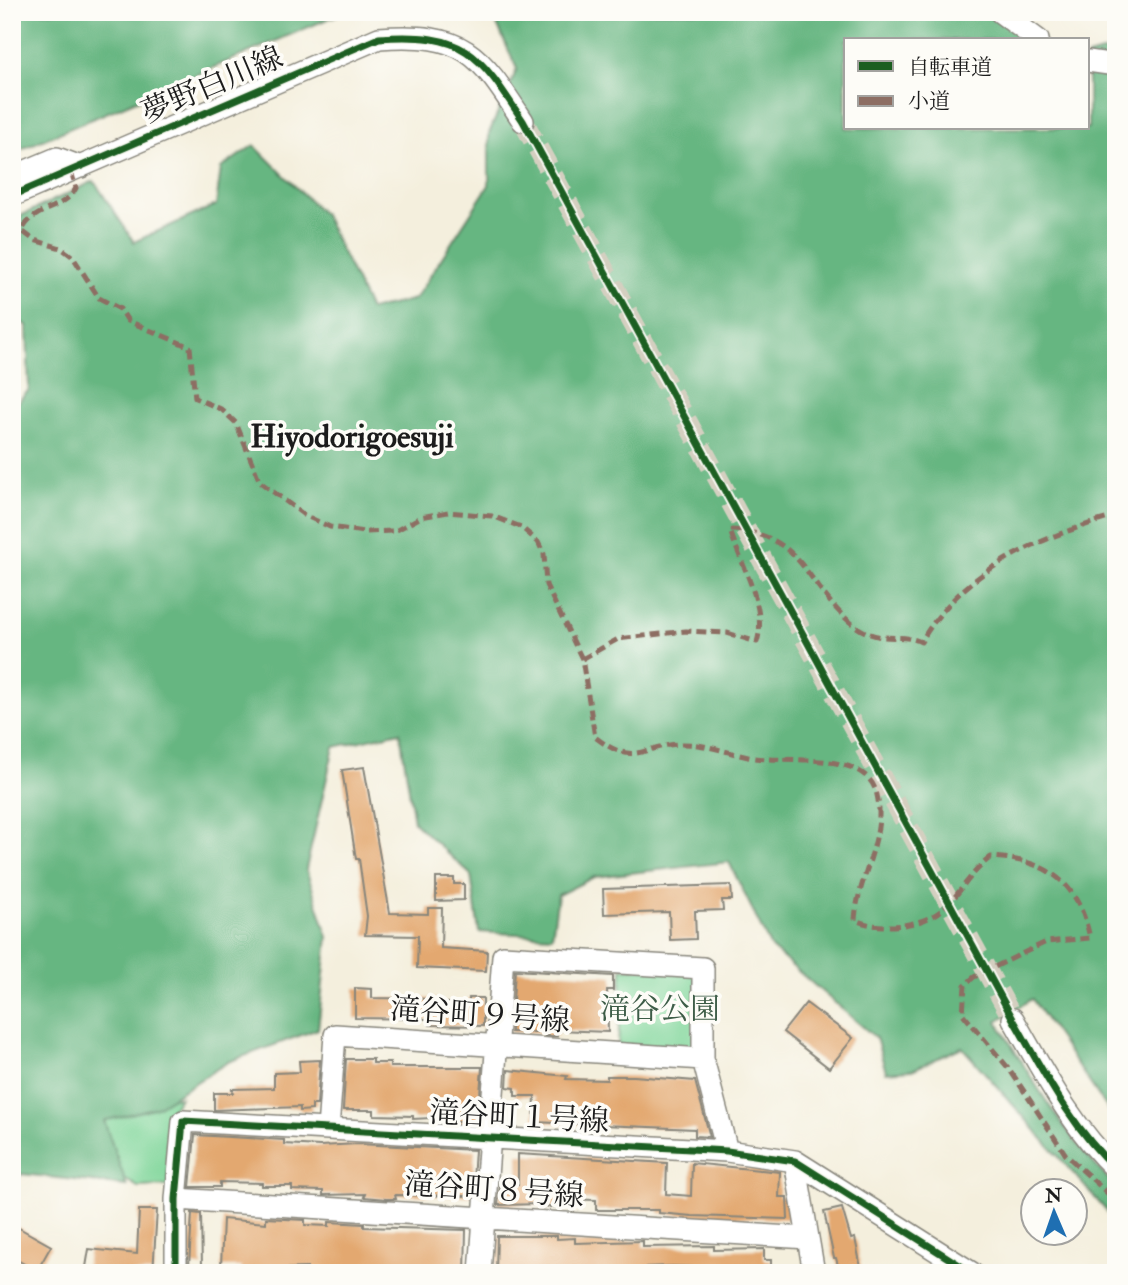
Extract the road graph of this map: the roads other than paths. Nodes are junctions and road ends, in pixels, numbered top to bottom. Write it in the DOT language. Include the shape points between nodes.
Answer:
graph roads {
  1 [pos="1000,12"];
  2 [pos="1035,38"];
  3 [pos="1090,61"];
  4 [pos="1116,65"];
  5 [pos="523,121"];
  6 [pos="81,167"];
  7 [pos="12,177"];
  8 [pos="12,197"];
  9 [pos="1013,1019"];
  10 [pos="496,1047"];
  11 [pos="703,1059"];
  12 [pos="328,1129"];
  13 [pos="489,1138"];
  14 [pos="727,1151"];
  15 [pos="795,1161"];
  16 [pos="1116,1169"];
  17 [pos="176,1199"];
  18 [pos="484,1220"];
  19 [pos="808,1238"];
  20 [pos="177,1273"];
  21 [pos="480,1273"];
  22 [pos="814,1273"];
  23 [pos="972,1273"];
  1 -- 2 [label="street"];
  3 -- 4 [label="street"];
  5 -- 6 [label="street, 夢野白川線" via="487,67 472,55 435,37 379,38"];
  6 -- 7 [label="street" via="57,158"];
  6 -- 8 [label="street, 夢野白川線"];
  9 -- 16 [label="street" via="1098,1153"];
  10 -- 11 [label="street, 滝谷町９号線"];
  10 -- 11 [label="street" via="503,956 704,968"];
  10 -- 12 [label="street, 滝谷町９号線" via="335,1035"];
  10 -- 13 [label="street"];
  11 -- 14 [label="street"];
  12 -- 13 [label="street, 滝谷町１号線"];
  12 -- 17 [label="street, 滝谷町１号線" via="183,1121"];
  13 -- 14 [label="street, 滝谷町１号線"];
  13 -- 18 [label="street"];
  14 -- 15 [label="street, 滝谷町１号線"];
  15 -- 19 [label="street"];
  15 -- 23 [label="street, 滝谷町１号線"];
  17 -- 18 [label="street, 滝谷町８号線"];
  17 -- 20 [label="street, 滝谷町１号線"];
  18 -- 19 [label="street, 滝谷町８号線"];
  18 -- 21 [label="street"];
  19 -- 22 [label="street"];
}
